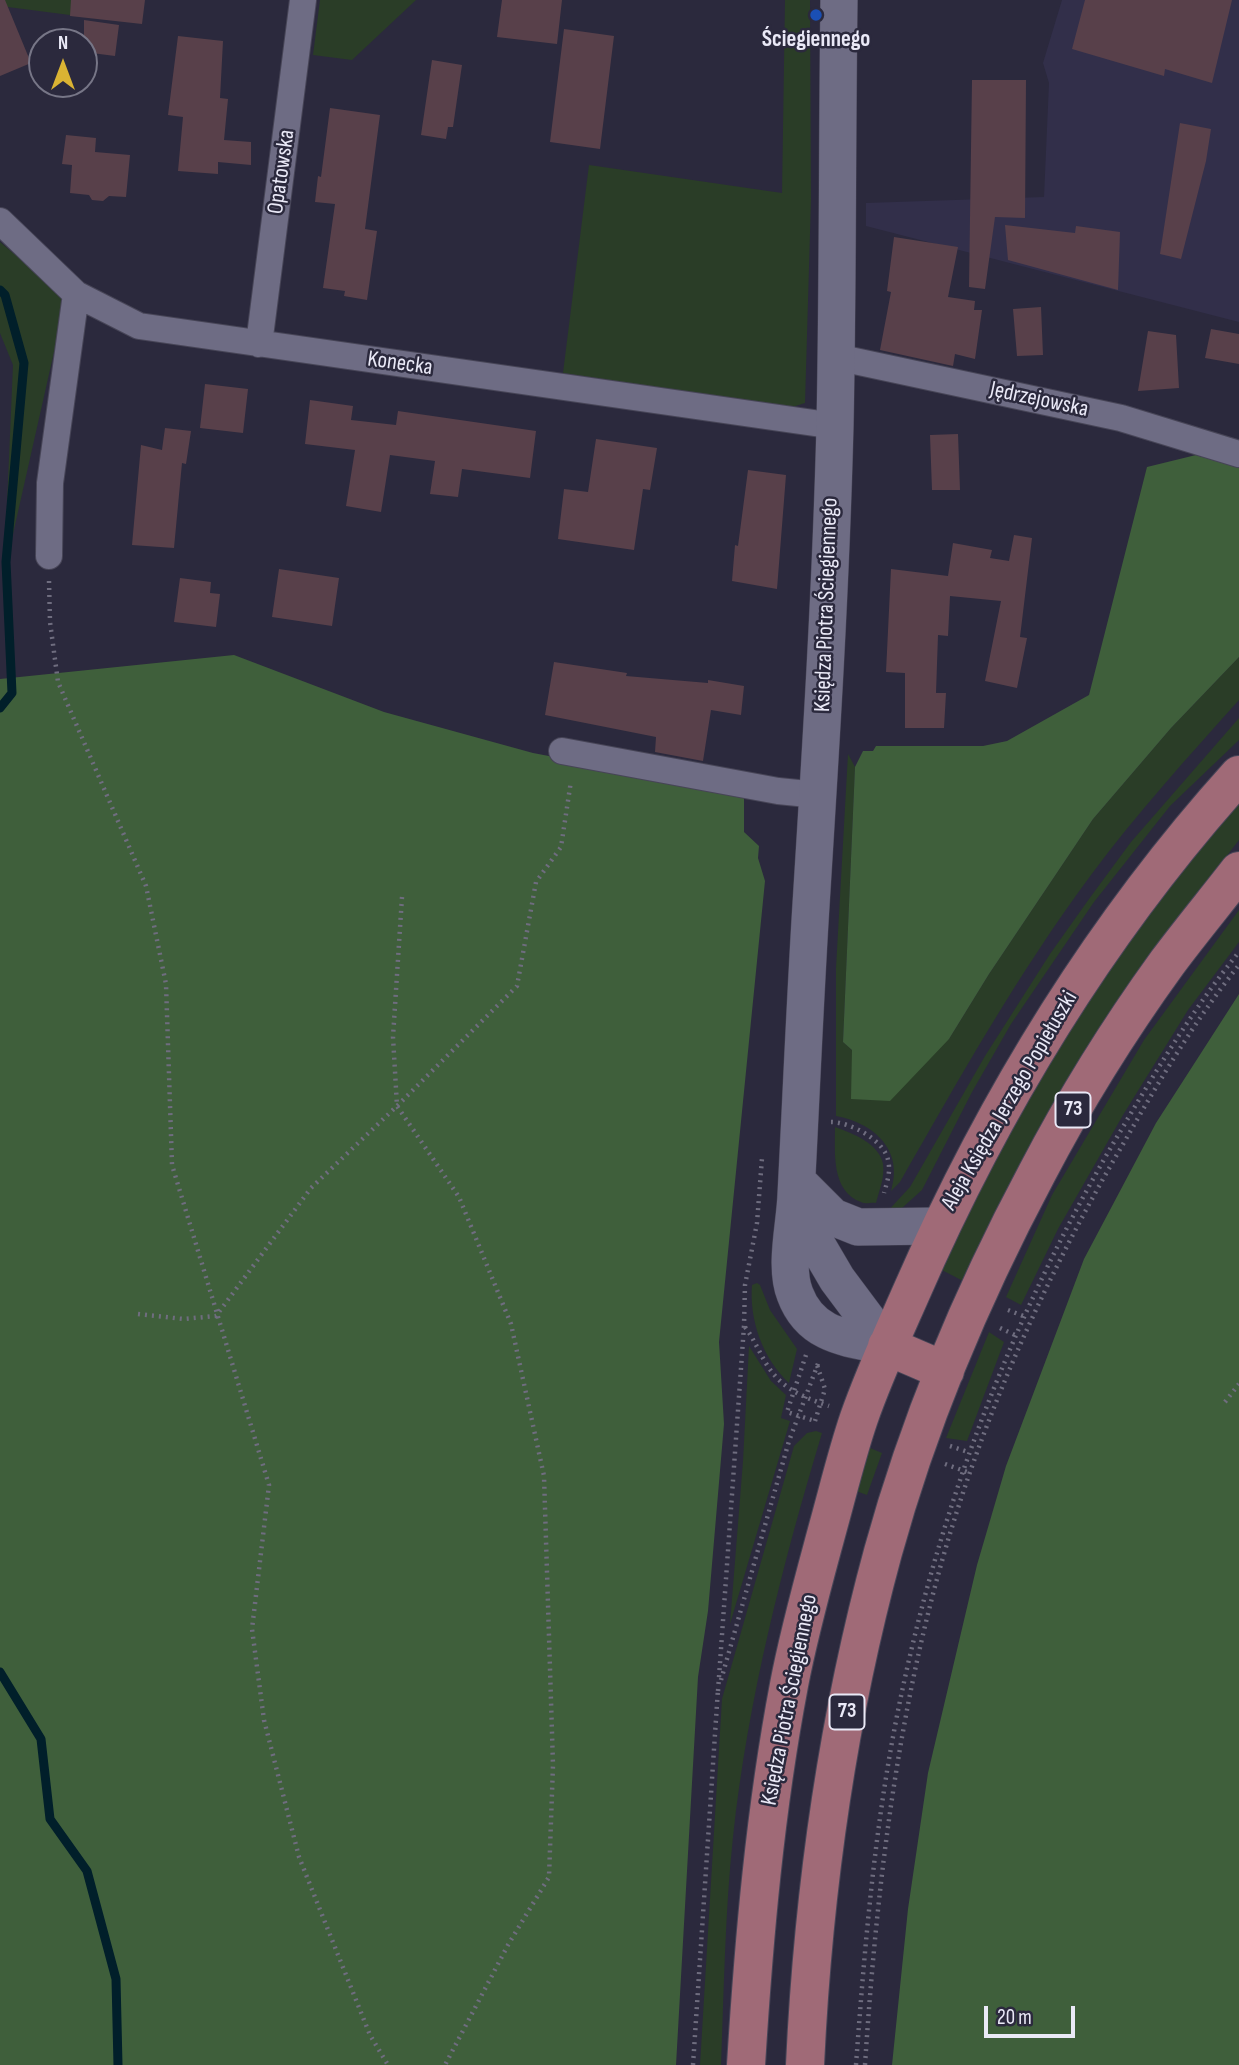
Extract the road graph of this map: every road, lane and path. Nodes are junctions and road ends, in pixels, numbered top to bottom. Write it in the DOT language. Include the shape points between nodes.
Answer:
graph roads {
  1 [pos="303,0"];
  2 [pos="839,0"];
  3 [pos="0,221"];
  4 [pos="76,294"];
  5 [pos="259,344"];
  6 [pos="836,357"];
  7 [pos="835,426"];
  8 [pos="1239,454"];
  9 [pos="49,556"];
  10 [pos="562,751"];
  11 [pos="1239,775"];
  12 [pos="571,780"];
  13 [pos="818,795"];
  14 [pos="1239,871"];
  15 [pos="402,897"];
  16 [pos="1239,952"];
  17 [pos="1239,965"];
  18 [pos="397,1106"];
  19 [pos="800,1123"];
  20 [pos="763,1146"];
  21 [pos="796,1195"];
  22 [pos="884,1195"];
  23 [pos="940,1227"];
  24 [pos="1000,1308"];
  25 [pos="138,1314"];
  26 [pos="216,1316"];
  27 [pos="1024,1316"];
  28 [pos="1031,1319"];
  29 [pos="744,1326"];
  30 [pos="994,1326"];
  31 [pos="1015,1335"];
  32 [pos="887,1346"];
  33 [pos="820,1358"];
  34 [pos="818,1365"];
  35 [pos="946,1371"];
  36 [pos="1239,1384"];
  37 [pos="794,1393"];
  38 [pos="806,1399"];
  39 [pos="1225,1402"];
  40 [pos="820,1403"];
  41 [pos="829,1406"];
  42 [pos="799,1415"];
  43 [pos="816,1421"];
  44 [pos="825,1424"];
  45 [pos="944,1444"];
  46 [pos="968,1452"];
  47 [pos="938,1462"];
  48 [pos="963,1470"];
  49 [pos="970,1473"];
  50 [pos="718,1691"];
  51 [pos="388,2065"];
  52 [pos="445,2065"];
  53 [pos="693,2065"];
  54 [pos="747,2065"];
  55 [pos="805,2065"];
  56 [pos="856,2065"];
  57 [pos="865,2065"];
  1 -- 5 [label="street, Opatowska"];
  2 -- 6 [label="street, Księdza Piotra Ściegiennego"];
  3 -- 4 [label="street, Konecka"];
  4 -- 5 [label="street, Konecka" via="139,327"];
  4 -- 9 [label="street" via="50,482"];
  5 -- 7 [label="street, Konecka"];
  6 -- 7 [label="street, Księdza Piotra Ściegiennego"];
  6 -- 8 [label="street, Jędrzejowska" via="1121,418"];
  7 -- 13 [label="street, Księdza Piotra Ściegiennego"];
  9 -- 26 [label="path" via="58,682 146,886 166,984 172,1165"];
  10 -- 13 [label="street"];
  11 -- 23 [label="main road, Aleja Księdza Jerzego Popiełuszki" via="1136,900 1080,979 1027,1061"];
  12 -- 18 [label="path" via="561,847 536,882 517,986"];
  13 -- 19 [label="street, Księdza Piotra Ściegiennego"];
  14 -- 35 [label="main road, 73" via="1166,964 1094,1074 1037,1173"];
  15 -- 18 [label="path" via="393,1037"];
  16 -- 27 [label="path" via="1150,1081 1062,1234"];
  17 -- 28 [label="path" via="1164,1073 1070,1237"];
  18 -- 26 [label="path" via="311,1188"];
  18 -- 52 [label="path" via="459,1197 511,1324 544,1476 553,1765 549,1877"];
  19 -- 21 [label="street, Księdza Piotra Ściegiennego"];
  19 -- 22 [label="path" via="843,1122 879,1145 889,1170"];
  20 -- 29 [label="path"];
  21 -- 23 [label="street" via="858,1227"];
  21 -- 32 [label="street" via="837,1279"];
  23 -- 32 [label="main road, Aleja Księdza Jerzego Popiełuszki"];
  24 -- 27 [label="path"];
  25 -- 26 [label="path" via="183,1319"];
  26 -- 51 [label="path" via="269,1485 252,1629 264,1720 299,1857 370,2035"];
  27 -- 28 [label="path"];
  27 -- 31 [label="path"];
  28 -- 49 [label="path"];
  29 -- 37 [label="path" via="776,1377"];
  29 -- 50 [label="path"];
  30 -- 31 [label="path"];
  31 -- 46 [label="path"];
  32 -- 35 [label="main road"];
  32 -- 54 [label="main road, Księdza Piotra Ściegiennego" via="854,1433 790,1682 765,1832"];
  33 -- 34 [label="path"];
  34 -- 37 [label="path" via="807,1351"];
  34 -- 38 [label="path"];
  34 -- 40 [label="path" via="825,1389"];
  35 -- 55 [label="main road, 73" via="883,1552 852,1685 823,1867"];
  36 -- 39 [label="path"];
  37 -- 38 [label="path"];
  37 -- 42 [label="path" via="787,1412"];
  38 -- 40 [label="path"];
  38 -- 42 [label="path"];
  40 -- 41 [label="path"];
  40 -- 43 [label="path"];
  42 -- 43 [label="path"];
  42 -- 50 [label="path"];
  43 -- 44 [label="path"];
  45 -- 46 [label="path"];
  46 -- 48 [label="path"];
  47 -- 48 [label="path"];
  48 -- 49 [label="path"];
  48 -- 56 [label="path" via="932,1566 887,1769 869,1905"];
  49 -- 57 [label="path" via="940,1568 901,1744 877,1906"];
  50 -- 53 [label="path"];
}
